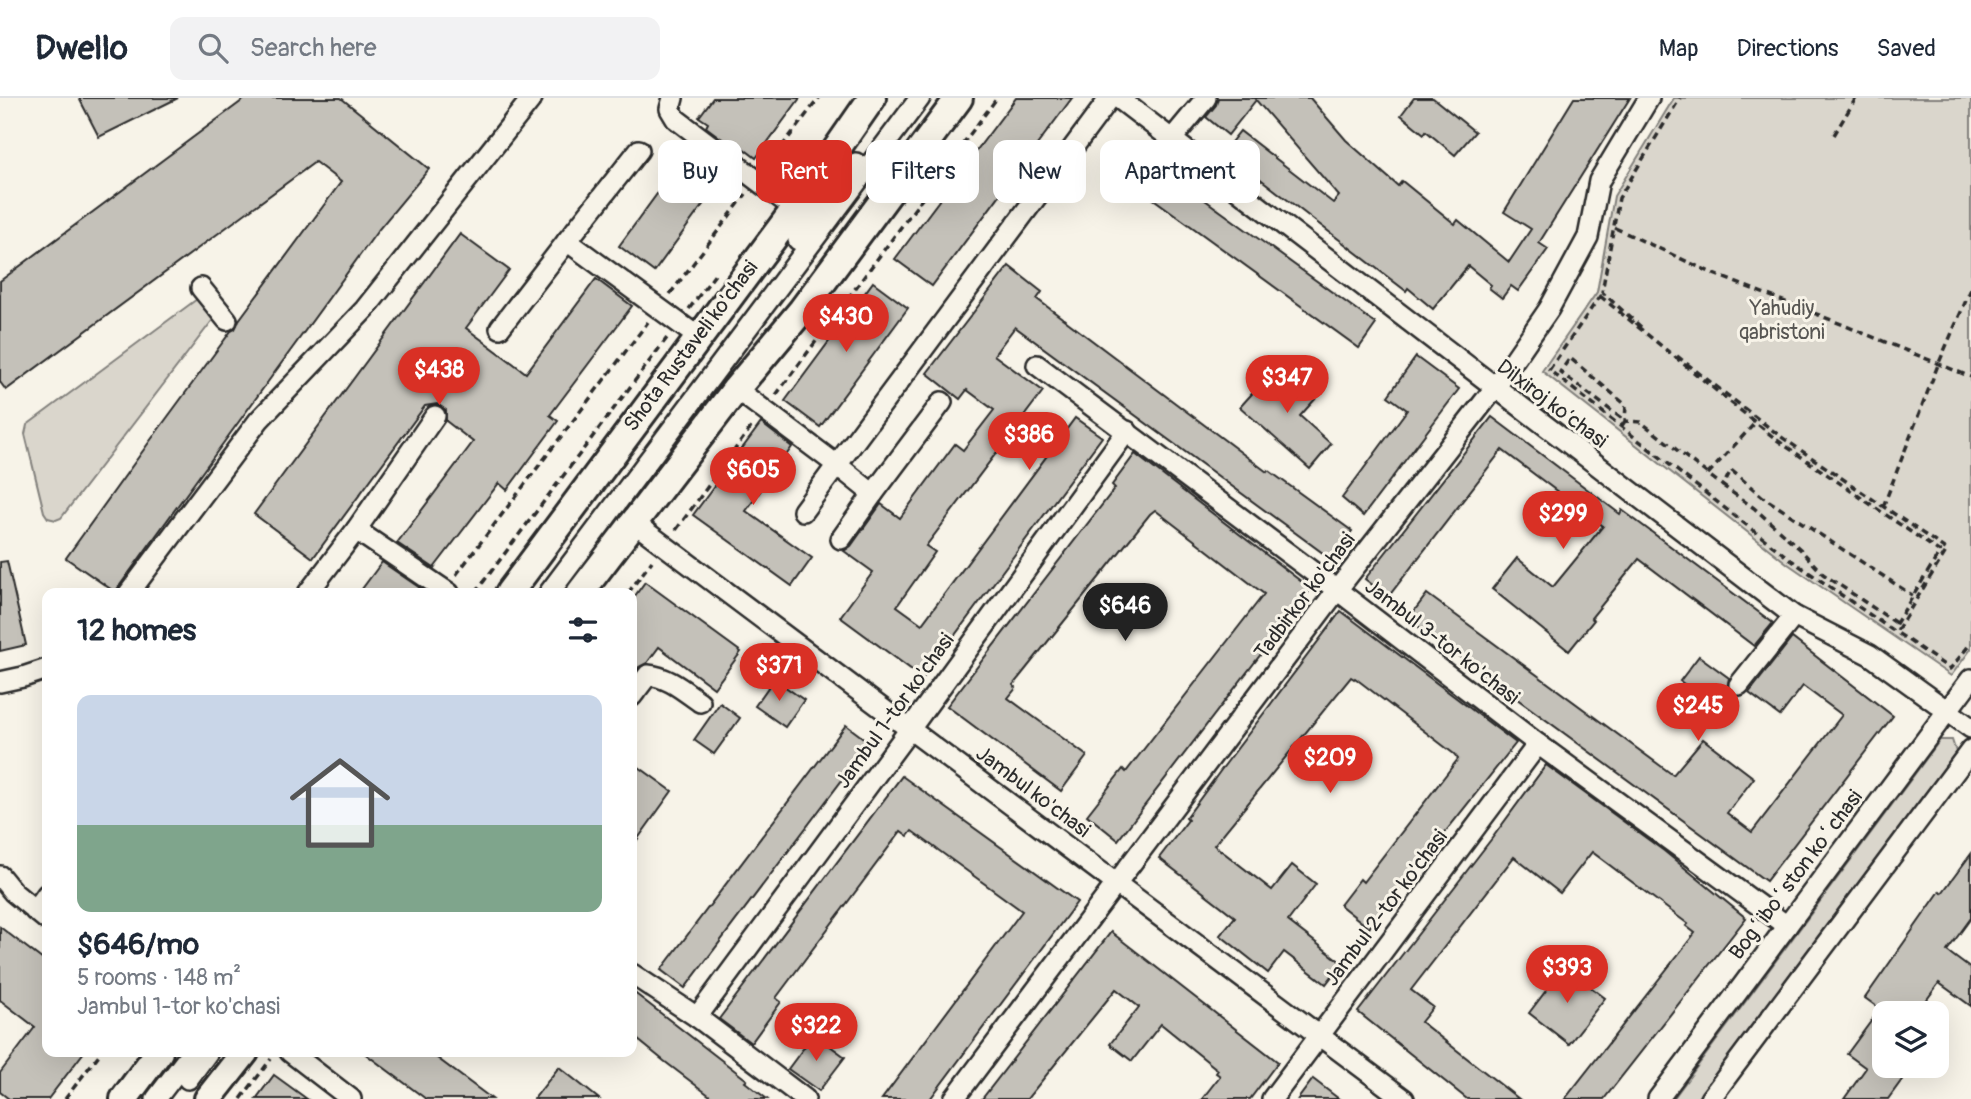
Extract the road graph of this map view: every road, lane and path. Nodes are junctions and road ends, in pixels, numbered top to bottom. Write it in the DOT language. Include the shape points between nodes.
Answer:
graph roads {
  1 [pos="532,98"];
  2 [pos="673,98"];
  3 [pos="819,98"];
  4 [pos="872,98"];
  5 [pos="904,98"];
  6 [pos="920,98"];
  7 [pos="959,98"];
  8 [pos="997,98"];
  9 [pos="1110,98"];
  10 [pos="1118,98"];
  11 [pos="1206,98"];
  12 [pos="1649,98"];
  13 [pos="1680,98"];
  14 [pos="1856,98"];
  15 [pos="1834,135"];
  16 [pos="1172,139"];
  17 [pos="787,140"];
  18 [pos="639,149"];
  19 [pos="756,180"];
  20 [pos="787,203"];
  21 [pos="795,209"];
  22 [pos="1614,227"];
  23 [pos="567,241"];
  24 [pos="719,269"];
  25 [pos="201,288"];
  26 [pos="1971,289"];
  27 [pos="658,309"];
  28 [pos="227,320"];
  29 [pos="500,328"];
  30 [pos="688,330"];
  31 [pos="1037,365"];
  32 [pos="1938,365"];
  33 [pos="1971,377"];
  34 [pos="1494,388"];
  35 [pos="736,389"];
  36 [pos="942,401"];
  37 [pos="765,409"];
  38 [pos="435,416"];
  39 [pos="1625,421"];
  40 [pos="1755,422"];
  41 [pos="1621,426"];
  42 [pos="1127,431"];
  43 [pos="836,465"];
  44 [pos="1708,474"];
  45 [pos="1723,485"];
  46 [pos="873,494"];
  47 [pos="1883,507"];
  48 [pos="803,511"];
  49 [pos="633,522"];
  50 [pos="356,530"];
  51 [pos="841,539"];
  52 [pos="664,545"];
  53 [pos="133,588"];
  54 [pos="312,588"];
  55 [pos="441,588"];
  56 [pos="450,588"];
  57 [pos="479,588"];
  58 [pos="512,588"];
  59 [pos="539,588"];
  60 [pos="553,588"];
  61 [pos="584,588"];
  62 [pos="632,588"];
  63 [pos="1337,590"];
  64 [pos="1913,596"];
  65 [pos="1794,616"];
  66 [pos="1896,623"];
  67 [pos="1971,643"];
  68 [pos="42,670"];
  69 [pos="1971,679"];
  70 [pos="0,682"];
  71 [pos="1739,685"];
  72 [pos="637,690"];
  73 [pos="700,702"];
  74 [pos="1948,710"];
  75 [pos="1971,728"];
  76 [pos="911,729"];
  77 [pos="1538,744"];
  78 [pos="1971,750"];
  79 [pos="0,876"];
  80 [pos="1117,882"];
  81 [pos="41,915"];
  82 [pos="1787,926"];
  83 [pos="637,977"];
  84 [pos="697,1017"];
  85 [pos="1319,1035"];
  86 [pos="97,1057"];
  87 [pos="155,1057"];
  88 [pos="188,1057"];
  89 [pos="204,1057"];
  90 [pos="240,1057"];
  91 [pos="273,1057"];
  92 [pos="296,1057"];
  93 [pos="65,1099"];
  94 [pos="124,1099"];
  95 [pos="156,1099"];
  96 [pos="173,1099"];
  97 [pos="208,1099"];
  98 [pos="241,1099"];
  99 [pos="351,1099"];
  100 [pos="805,1099"];
  101 [pos="954,1099"];
  102 [pos="1272,1099"];
  103 [pos="1404,1099"];
  104 [pos="1658,1099"];
  105 [pos="1710,1099"];
  1 -- 53 [label="street" via="365,309 259,420"];
  2 -- 19 [label="street" via="670,109 676,119"];
  3 -- 17 [label="path"];
  4 -- 21 [label="main road, Shota Rustaveli ko'chasi"];
  5 -- 59 [label="street"];
  6 -- 60 [label="street"];
  7 -- 35 [label="main road" via="802,310"];
  8 -- 37 [label="path"];
  9 -- 43 [label="street"];
  10 -- 16 [label="street, Dilxiroj ko‘chasi"];
  11 -- 16 [label="street"];
  12 -- 34 [label="street, Tadbirkor ko'chasi" via="1599,181 1588,237 1549,309"];
  13 -- 22 [label="path" via="1619,198"];
  14 -- 15 [label="path"];
  16 -- 34 [label="street, Dilxiroj ko‘chasi"];
  18 -- 23 [label="street"];
  19 -- 27 [label="path"];
  20 -- 21 [label="street"];
  21 -- 30 [label="main road, Shota Rustaveli ko'chasi"];
  22 -- 32 [label="path" via="1714,274"];
  22 -- 47 [label="path" via="1602,292 1780,436"];
  23 -- 27 [label="street"];
  23 -- 29 [label="street"];
  24 -- 30 [label="path"];
  25 -- 28 [label="street"];
  26 -- 32 [label="path"];
  27 -- 30 [label="street"];
  27 -- 56 [label="path"];
  30 -- 57 [label="path"];
  30 -- 58 [label="main road, Shota Rustaveli ko'chasi"];
  31 -- 42 [label="street, Jambul 3-tor ko'chasi"];
  32 -- 33 [label="path"];
  32 -- 47 [label="path"];
  34 -- 63 [label="street, Tadbirkor ko'chasi"];
  34 -- 65 [label="street, Dilxiroj ko‘chasi"];
  35 -- 37 [label="street"];
  35 -- 49 [label="main road"];
  36 -- 46 [label="street"];
  37 -- 43 [label="street"];
  37 -- 52 [label="path"];
  38 -- 50 [label="street"];
  39 -- 39 [label="path" via="1626,405 1570,358 1560,372"];
  39 -- 41 [label="path"];
  39 -- 44 [label="path" via="1641,422"];
  40 -- 41 [label="path" via="1600,296 1549,370"];
  40 -- 44 [label="path"];
  40 -- 64 [label="path" via="1940,552"];
  41 -- 66 [label="path" via="1791,560 1892,630"];
  42 -- 63 [label="street, Jambul 3-tor ko'chasi"];
  42 -- 76 [label="street, Jambul 1-tor ko'chasi"];
  43 -- 46 [label="street"];
  43 -- 48 [label="street"];
  44 -- 45 [label="path"];
  45 -- 64 [label="path" via="1731,470 1763,497"];
  45 -- 66 [label="path" via="1823,574"];
  46 -- 51 [label="street"];
  47 -- 67 [label="path" via="1947,550 1896,632 1950,668"];
  49 -- 52 [label="street, Jambul ko'chasi"];
  49 -- 61 [label="main road"];
  50 -- 54 [label="street"];
  50 -- 55 [label="street"];
  52 -- 62 [label="path"];
  52 -- 76 [label="street, Jambul ko'chasi"];
  63 -- 77 [label="street, Jambul 3-tor ko'chasi"];
  63 -- 80 [label="street, Tadbirkor ko'chasi"];
  64 -- 66 [label="path"];
  65 -- 71 [label="street"];
  65 -- 74 [label="street, Dilxiroj ko‘chasi" via="1870,655"];
  68 -- 70 [label="street"];
  69 -- 74 [label="street, Bogʻiboʻston koʻchasi"];
  72 -- 73 [label="street" via="649,676 659,676"];
  74 -- 75 [label="street, Dilxiroj ko‘chasi"];
  74 -- 82 [label="street, Bogʻiboʻston koʻchasi"];
  76 -- 80 [label="street, Jambul ko'chasi"];
  76 -- 84 [label="street, Jambul 1-tor ko'chasi"];
  77 -- 82 [label="street, Jambul 3-tor ko'chasi"];
  77 -- 85 [label="street, Jambul 2-tor ko'chasi"];
  78 -- 105 [label="street"];
  79 -- 81 [label="street"];
  80 -- 85 [label="street, Jambul ko'chasi"];
  80 -- 101 [label="street, Tadbirkor ko'chasi"];
  82 -- 104 [label="street, Bogʻiboʻston koʻchasi"];
  83 -- 84 [label="street"];
  84 -- 100 [label="street"];
  85 -- 102 [label="street, Jambul 2-tor ko'chasi"];
  85 -- 103 [label="street, Jambul ko'chasi"];
  86 -- 93 [label="path"];
  87 -- 94 [label="main road"];
  88 -- 95 [label="street"];
  89 -- 96 [label="street"];
  90 -- 97 [label="main road"];
  91 -- 98 [label="path"];
  92 -- 99 [label="street"];
}
